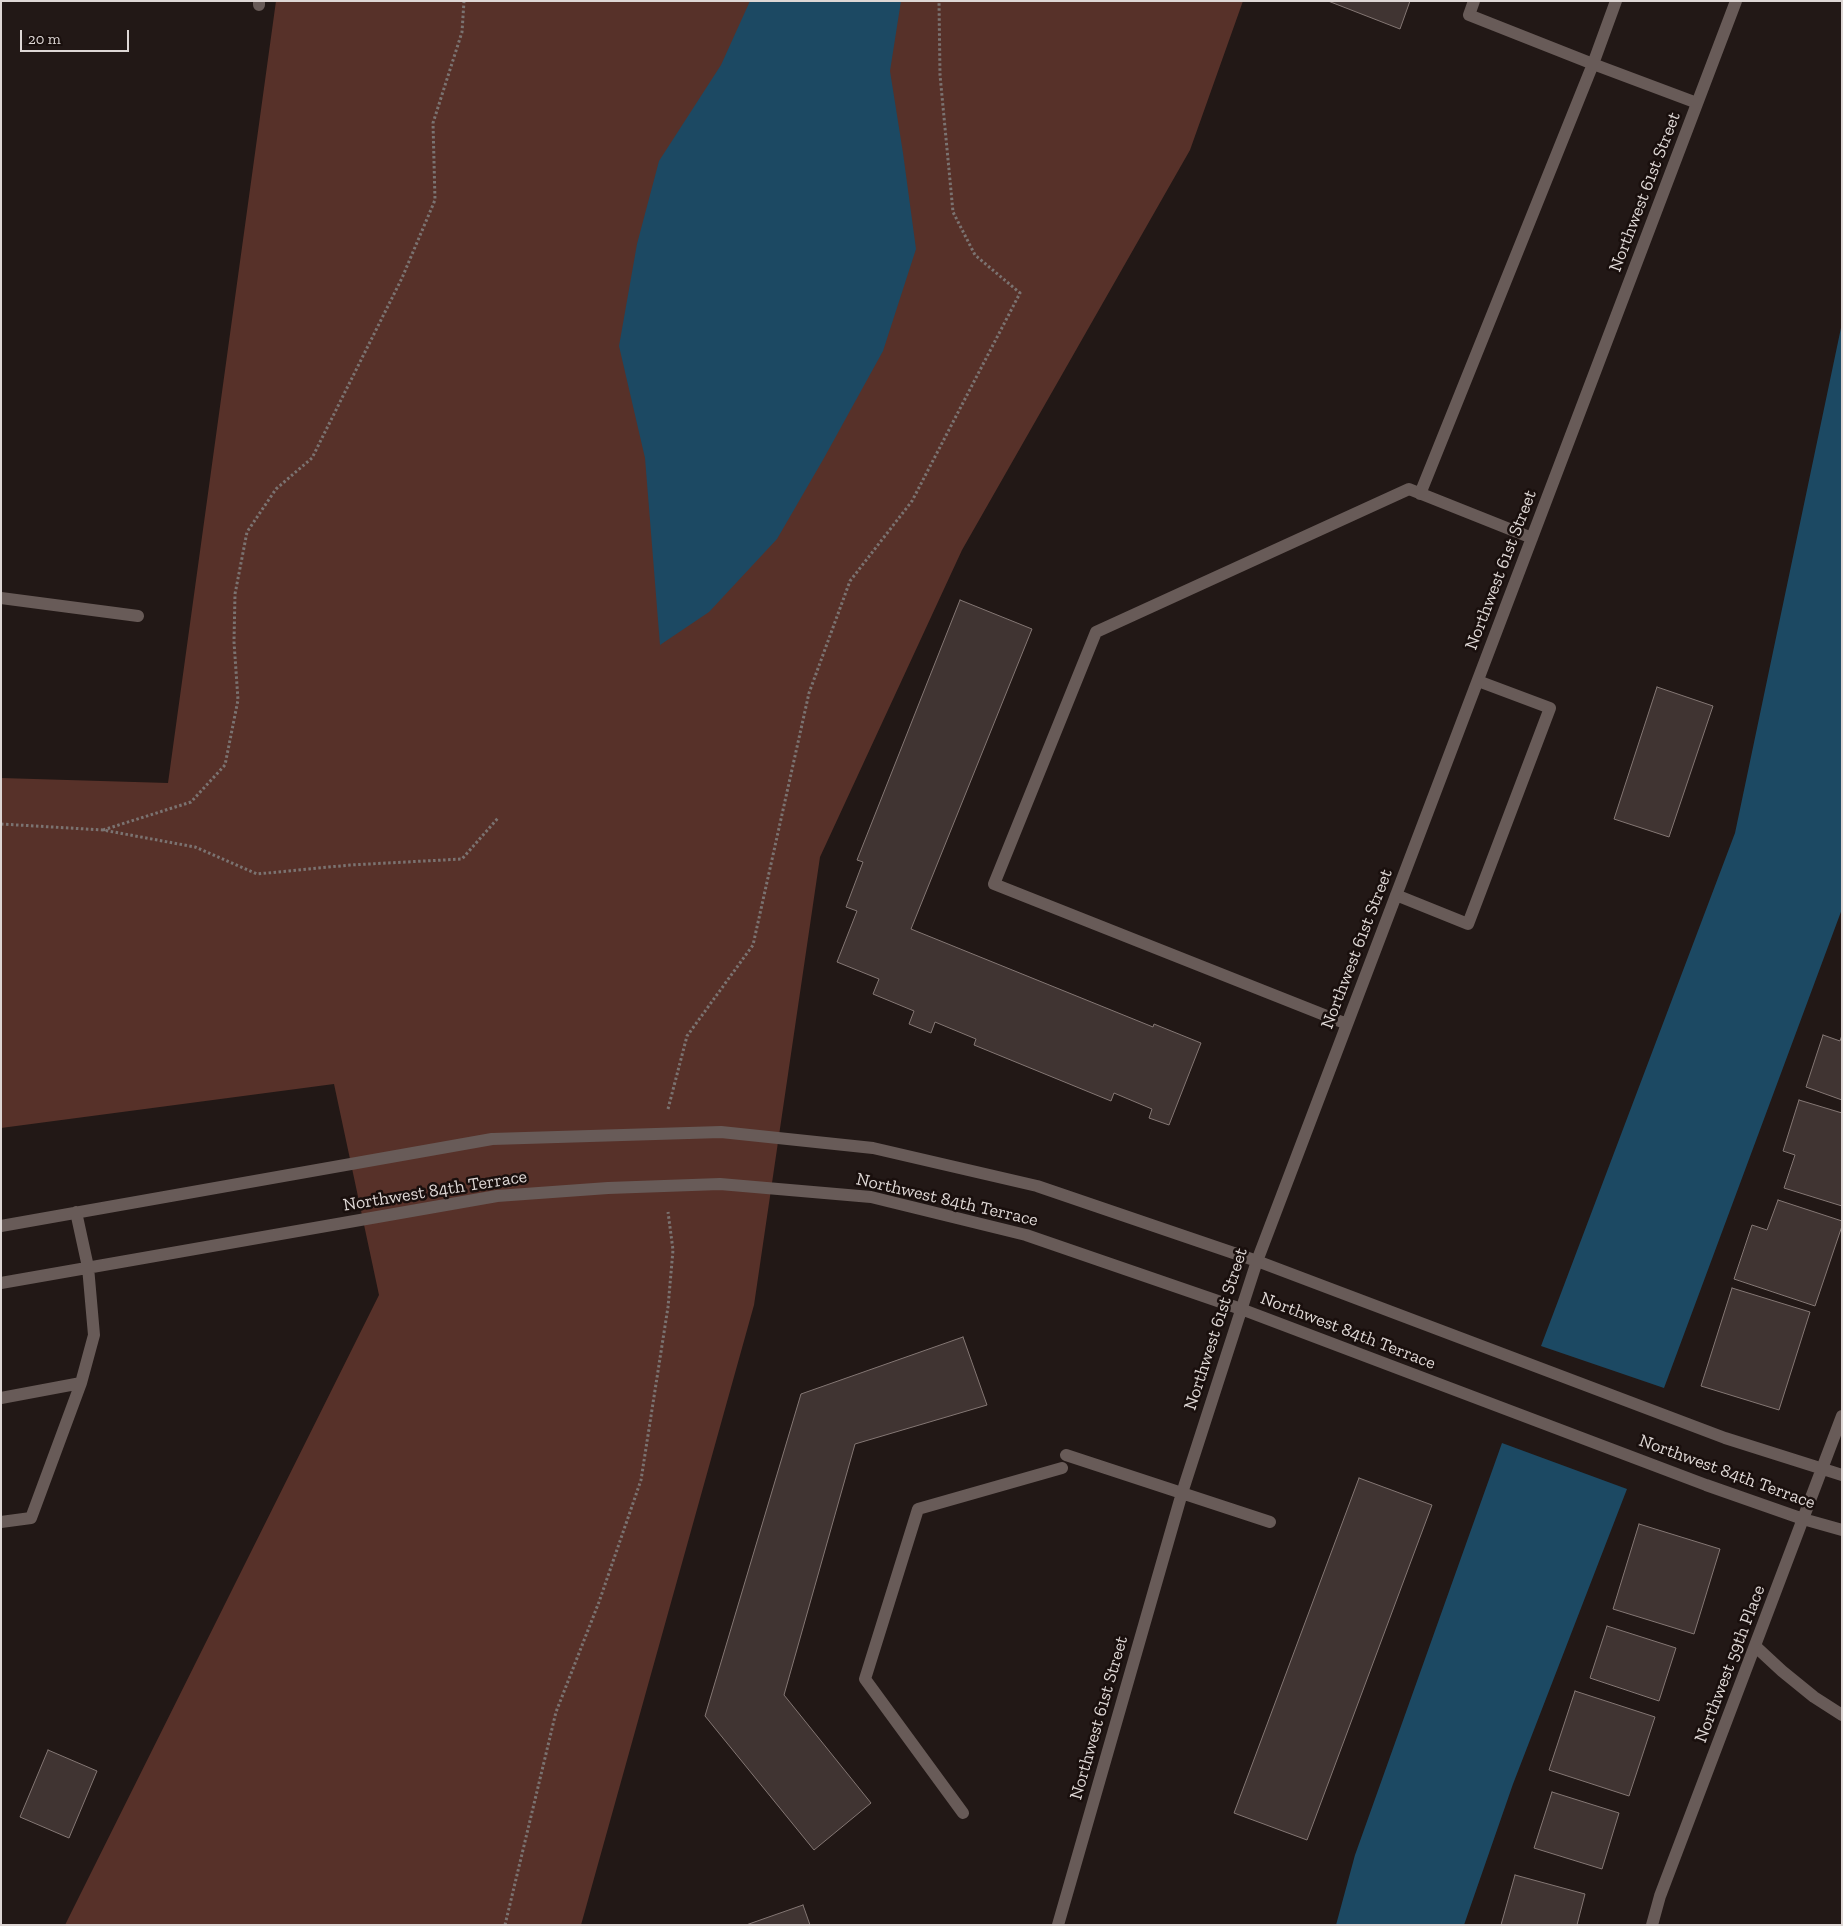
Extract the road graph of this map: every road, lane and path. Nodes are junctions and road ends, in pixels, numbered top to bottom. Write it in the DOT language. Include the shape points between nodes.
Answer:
graph roads {
  1 [pos="464,1"];
  2 [pos="939,1"];
  3 [pos="1474,1"];
  4 [pos="1616,1"];
  5 [pos="1736,1"];
  6 [pos="1593,64"];
  7 [pos="1697,103"];
  8 [pos="1420,494"];
  9 [pos="1532,538"];
  10 [pos="1,598"];
  11 [pos="138,616"];
  12 [pos="1478,681"];
  13 [pos="498,818"];
  14 [pos="1,824"];
  15 [pos="103,830"];
  16 [pos="1396,895"];
  17 [pos="1348,1024"];
  18 [pos="662,1133"];
  19 [pos="664,1186"];
  20 [pos="76,1212"];
  21 [pos="1,1226"];
  22 [pos="1257,1261"];
  23 [pos="88,1267"];
  24 [pos="1,1283"];
  25 [pos="1241,1309"];
  26 [pos="81,1383"];
  27 [pos="1,1398"];
  28 [pos="1842,1416"];
  29 [pos="1822,1469"];
  30 [pos="1842,1475"];
  31 [pos="1182,1493"];
  32 [pos="1803,1519"];
  33 [pos="1,1522"];
  34 [pos="1270,1522"];
  35 [pos="1842,1530"];
  36 [pos="1755,1646"];
  37 [pos="1842,1715"];
  38 [pos="963,1813"];
  39 [pos="505,1925"];
  40 [pos="1058,1925"];
  41 [pos="1652,1925"];
  1 -- 15 [label="path" via="462,32 433,123 435,200 402,278 312,458 276,489 247,532 235,594 238,700 225,765 191,802"];
  2 -- 18 [label="path" via="940,75 953,212 975,255 1020,293 912,502 850,581 809,692 753,945 687,1036"];
  3 -- 6 [label="street" via="1469,15"];
  4 -- 6 [label="street"];
  5 -- 7 [label="street, Northwest 61st Street"];
  6 -- 7 [label="street"];
  6 -- 8 [label="street"];
  7 -- 9 [label="street, Northwest 61st Street"];
  8 -- 9 [label="street"];
  8 -- 17 [label="street" via="1408,489 1096,632 994,884"];
  9 -- 12 [label="street, Northwest 61st Street"];
  10 -- 11 [label="street"];
  12 -- 16 [label="street, Northwest 61st Street"];
  12 -- 16 [label="street" via="1550,708 1468,924"];
  13 -- 15 [label="path" via="462,859 257,874 195,847"];
  14 -- 15 [label="path"];
  16 -- 17 [label="street, Northwest 61st Street"];
  17 -- 22 [label="street, Northwest 61st Street"];
  18 -- 20 [label="street, Northwest 84th Terrace" via="492,1139"];
  18 -- 22 [label="street, Northwest 84th Terrace" via="721,1132 873,1148 1037,1186"];
  19 -- 23 [label="street, Northwest 84th Terrace" via="497,1196"];
  19 -- 25 [label="street, Northwest 84th Terrace" via="720,1184 871,1197 1026,1235"];
  19 -- 39 [label="path" via="673,1250 668,1307 640,1480 599,1602 556,1712"];
  20 -- 21 [label="street, Northwest 84th Terrace"];
  20 -- 23 [label="street"];
  22 -- 25 [label="street, Northwest 61st Street"];
  22 -- 29 [label="street, Northwest 84th Terrace" via="1725,1438"];
  23 -- 24 [label="street, Northwest 84th Terrace"];
  23 -- 26 [label="street" via="94,1335"];
  25 -- 31 [label="street, Northwest 61st Street"];
  25 -- 32 [label="street, Northwest 84th Terrace"];
  26 -- 27 [label="street"];
  26 -- 33 [label="street" via="32,1518"];
  28 -- 29 [label="street, Northwest 59th Place"];
  29 -- 30 [label="street, Northwest 84th Terrace"];
  29 -- 32 [label="street, Northwest 59th Place"];
  31 -- 34 [label="street"];
  31 -- 38 [label="street" via="1064,1461 918,1509 866,1679"];
  31 -- 40 [label="street, Northwest 61st Street"];
  32 -- 35 [label="street, Northwest 84th Terrace"];
  32 -- 36 [label="street, Northwest 59th Place"];
  36 -- 37 [label="street" via="1814,1697"];
  36 -- 41 [label="street, Northwest 59th Place" via="1660,1896"];
}
